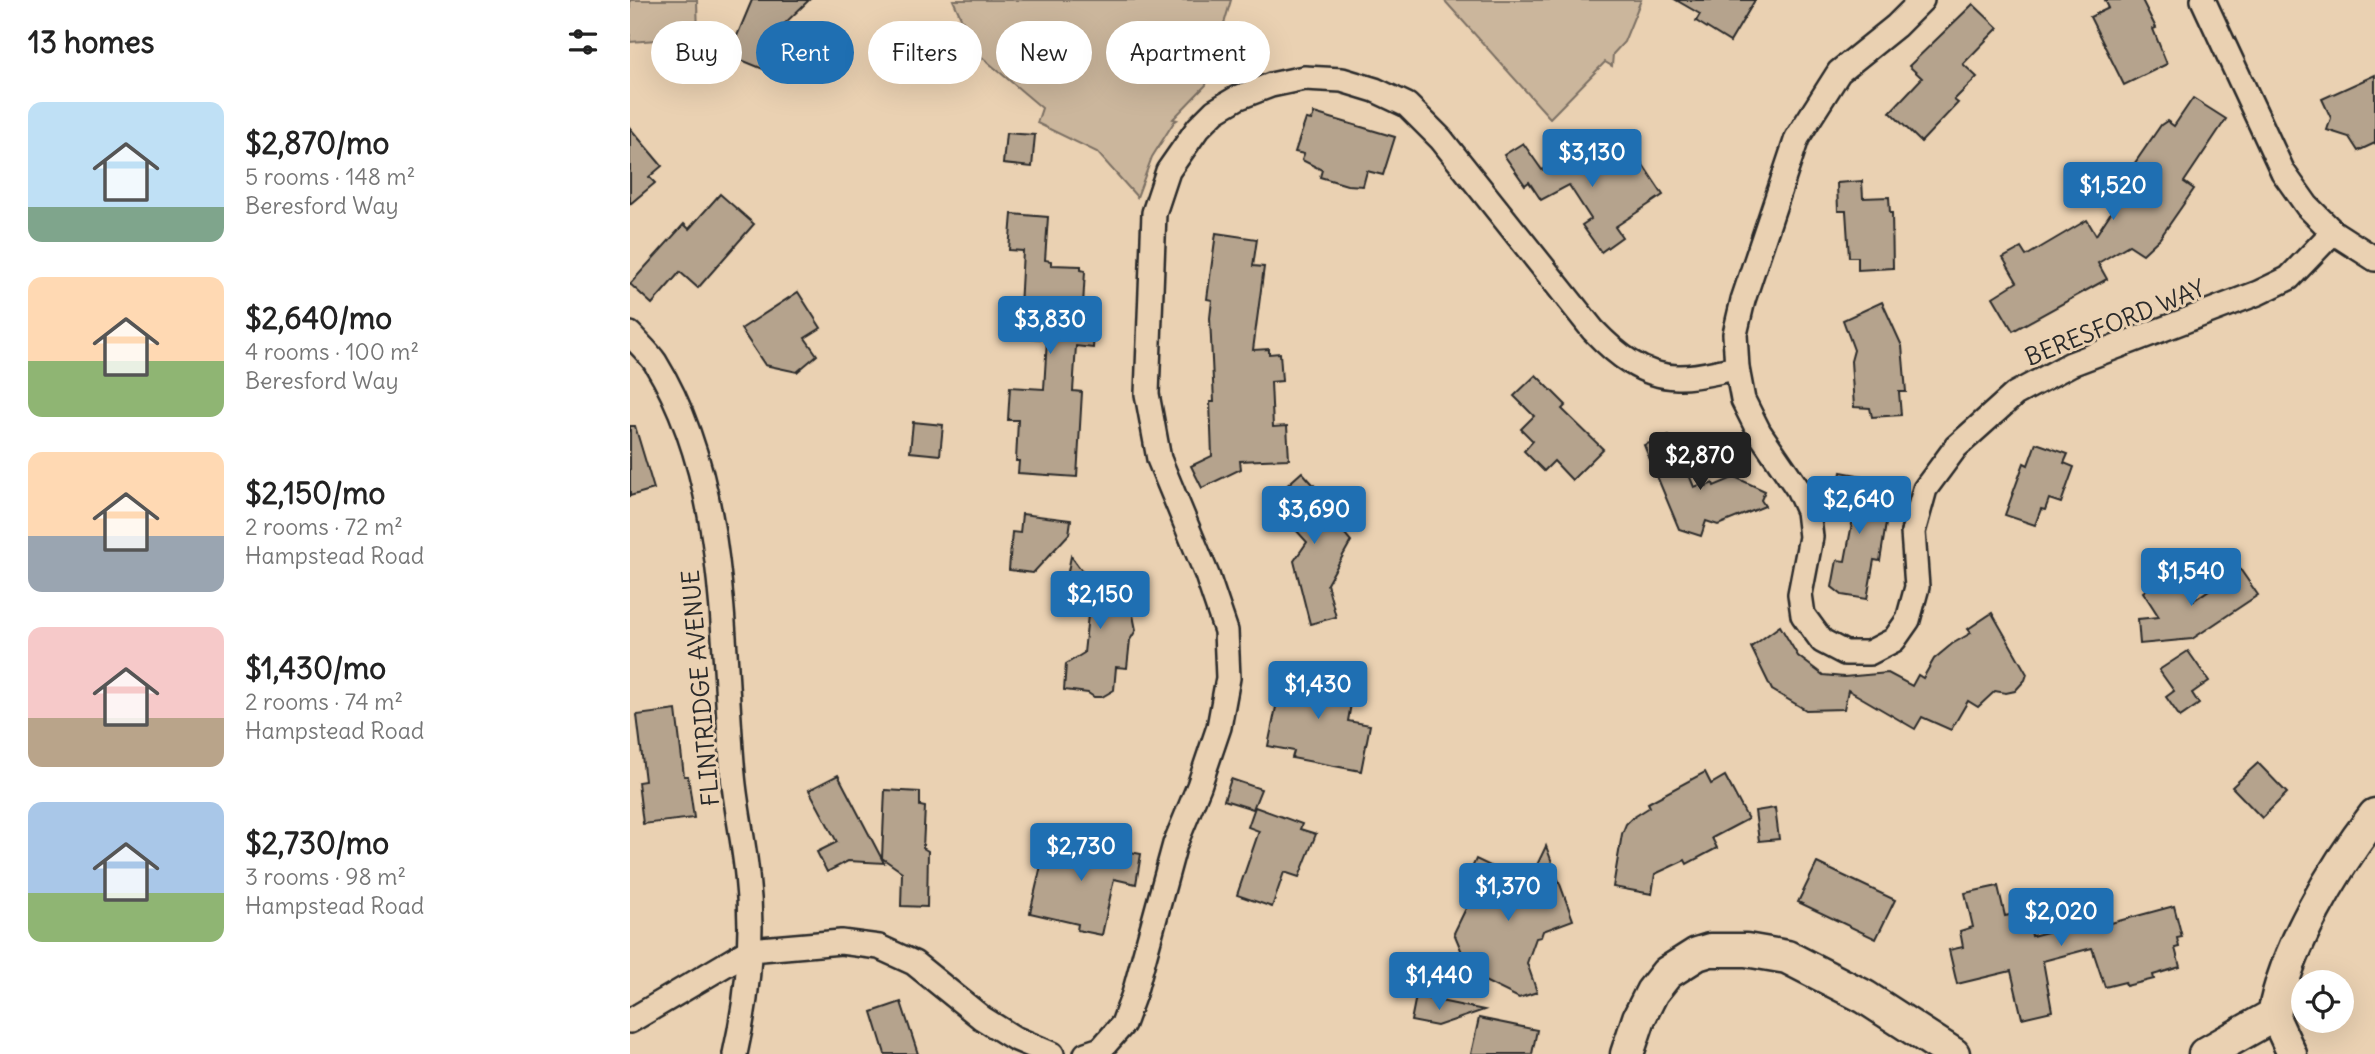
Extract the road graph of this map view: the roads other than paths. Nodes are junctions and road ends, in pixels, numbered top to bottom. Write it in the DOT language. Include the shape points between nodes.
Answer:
graph roads {
  1 [pos="1922,0"];
  2 [pos="2203,0"];
  3 [pos="2333,232"];
  4 [pos="2375,259"];
  5 [pos="630,334"];
  6 [pos="1737,368"];
  7 [pos="2375,815"];
  8 [pos="750,950"];
  9 [pos="2274,1015"];
  10 [pos="630,1021"];
  11 [pos="734,1054"];
  12 [pos="1052,1054"];
  13 [pos="1086,1054"];
  14 [pos="1627,1054"];
  15 [pos="1953,1054"];
  16 [pos="2205,1054"];
  17 [pos="2292,1054"];
  1 -- 6 [label="street, BERESFORD WAY" via="1839,72 1797,138 1743,300 1735,334"];
  2 -- 3 [label="street" via="2283,172"];
  3 -- 4 [label="street"];
  3 -- 6 [label="street, BERESFORD WAY" via="2289,278 2071,364 2015,394 1956,447 1925,489 1913,532 1917,587 1908,620 1894,640 1869,653 1845,653 1822,641 1803,615 1800,594 1811,537 1808,511 1743,400"];
  5 -- 8 [label="street, FLINTRIDGE AVENUE" via="654,360 677,405 712,526 733,777 748,878"];
  6 -- 13 [label="street" via="1677,377 1643,369 1616,354 1441,139 1407,105 1375,90 1329,79 1304,78 1271,85 1237,98 1198,128 1168,171 1154,213 1147,394 1159,459 1226,631 1228,678 1219,727 1174,844 1123,1024 1101,1049"];
  7 -- 9 [label="main road" via="2313,911 2278,989"];
  8 -- 10 [label="street"];
  8 -- 11 [label="street, FLINTRIDGE AVENUE"];
  8 -- 12 [label="street" via="841,942 879,947 914,963 1014,1038"];
  9 -- 16 [label="main road"];
  9 -- 17 [label="street"];
  14 -- 15 [label="main road" via="1639,1018 1667,972 1710,950 1787,957 1865,997"];
}
